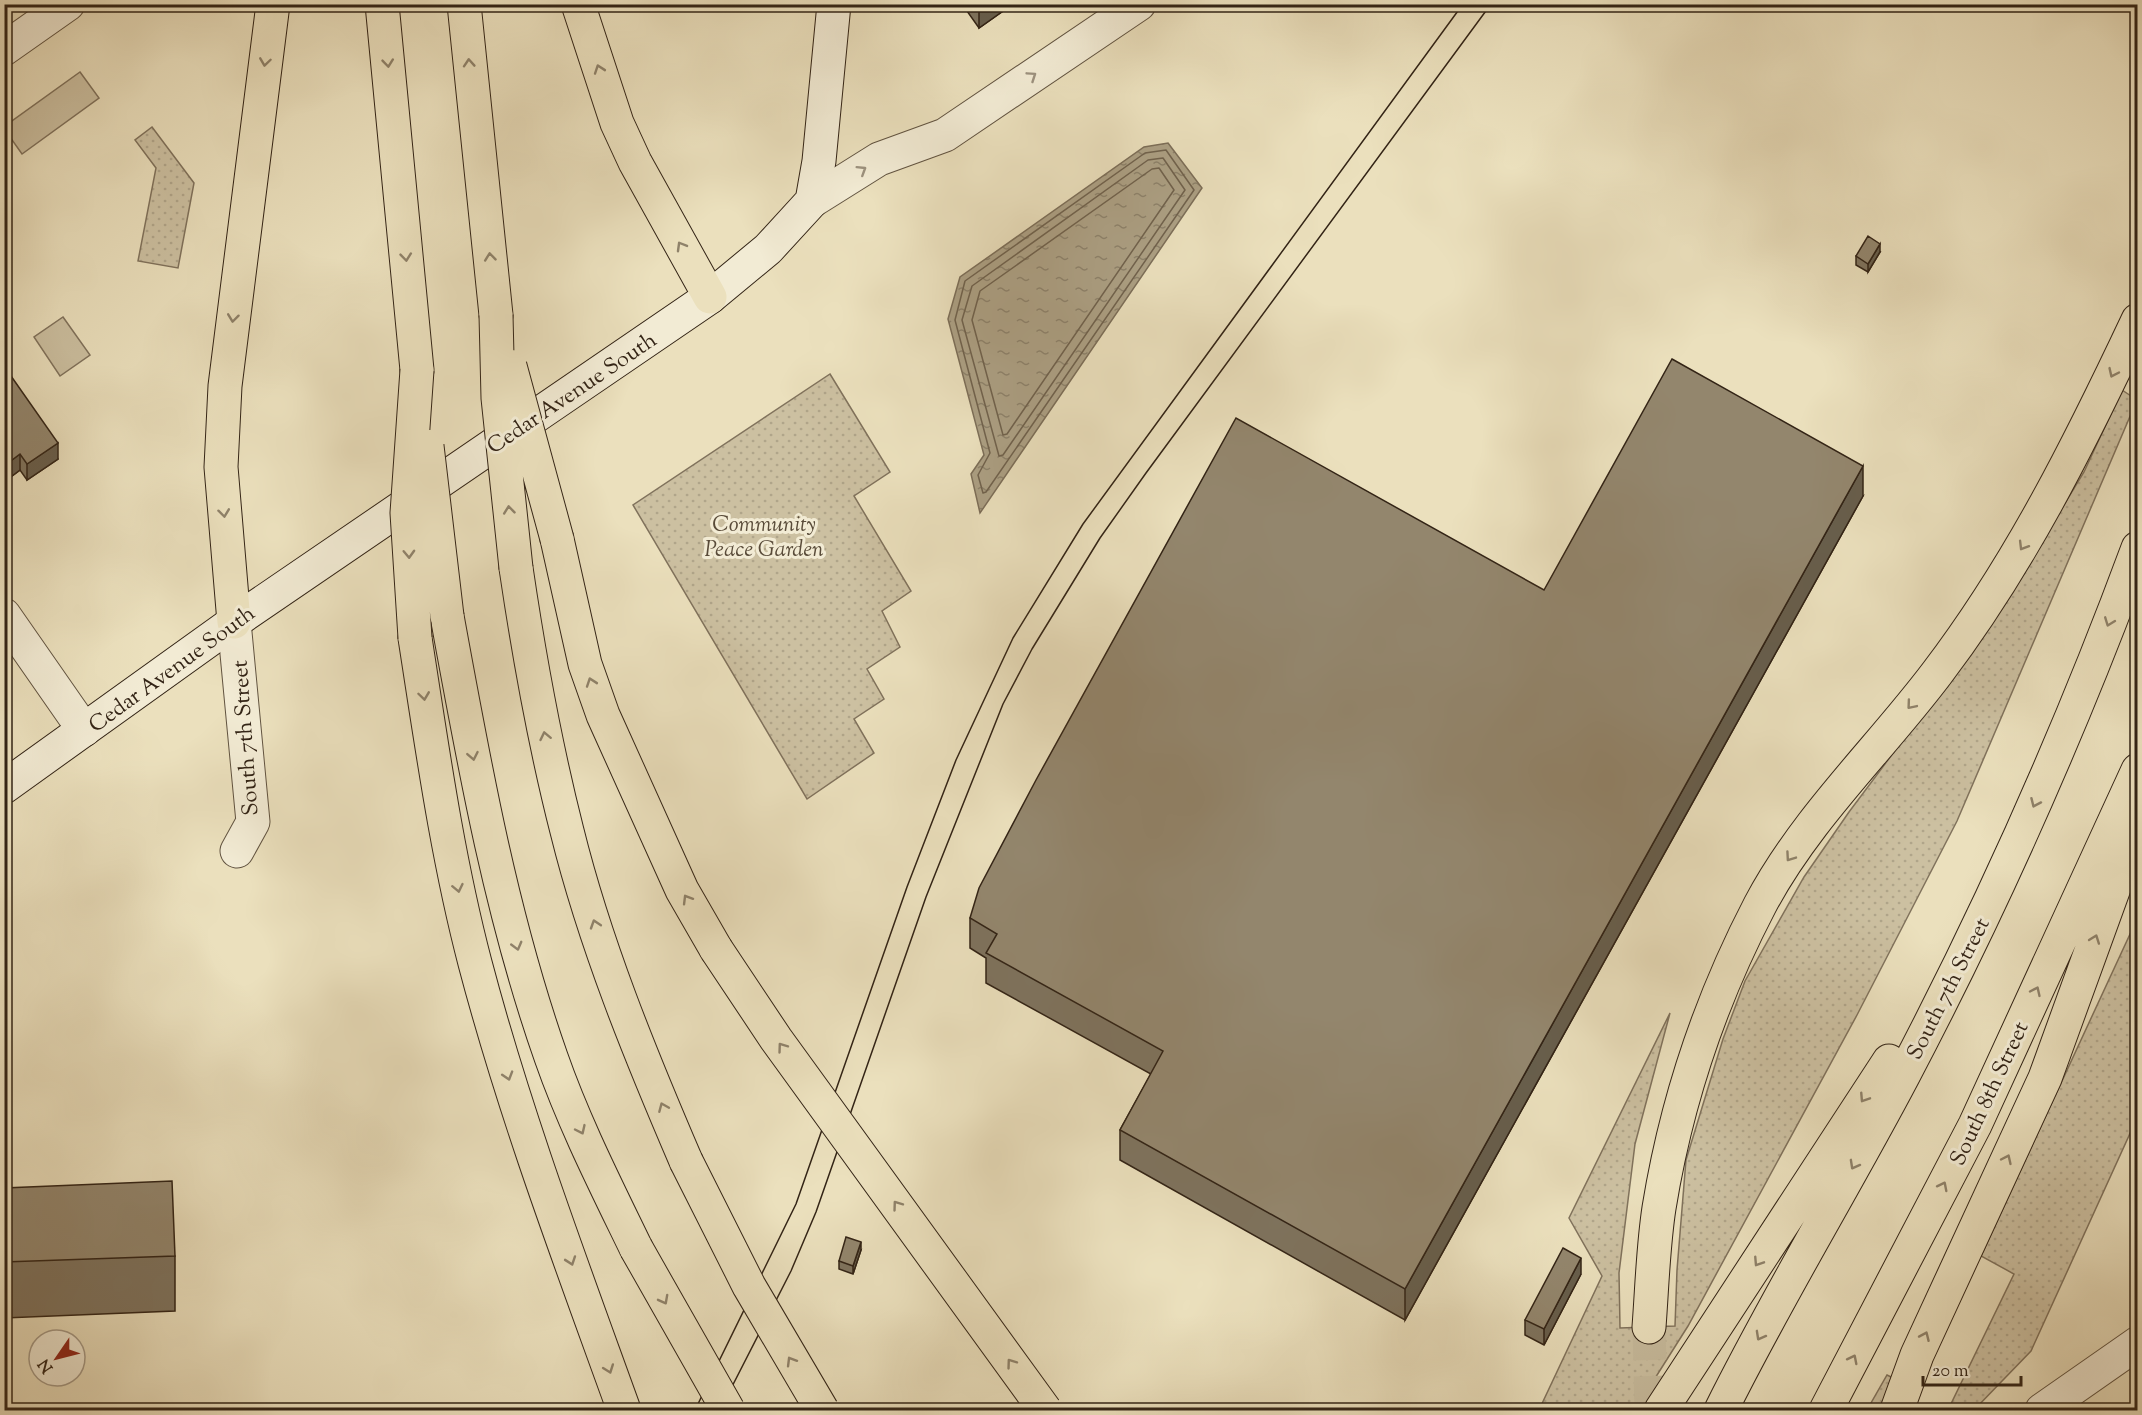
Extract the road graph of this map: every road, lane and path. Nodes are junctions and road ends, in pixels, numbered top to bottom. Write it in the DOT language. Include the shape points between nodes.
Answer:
graph roads {
  1 [pos="68,4"];
  2 [pos="273,4"];
  3 [pos="382,4"];
  4 [pos="464,4"];
  5 [pos="578,4"];
  6 [pos="834,4"];
  7 [pos="1138,4"];
  8 [pos="4,49"];
  9 [pos="812,201"];
  10 [pos="710,297"];
  11 [pos="496,315"];
  12 [pos="2138,320"];
  13 [pos="417,370"];
  14 [pos="2138,548"];
  15 [pos="4,615"];
  16 [pos="234,622"];
  17 [pos="84,730"];
  18 [pos="2138,770"];
  19 [pos="4,787"];
  20 [pos="2138,822"];
  21 [pos="237,851"];
  22 [pos="1988,909"];
  23 [pos="1649,1328"];
  24 [pos="2138,1342"];
  25 [pos="624,1410"];
  26 [pos="728,1410"];
  27 [pos="822,1410"];
  28 [pos="1045,1410"];
  29 [pos="1661,1410"];
  30 [pos="1721,1410"];
  31 [pos="1826,1410"];
  32 [pos="1897,1410"];
  33 [pos="2042,1410"];
  1 -- 8 [label="main road"];
  2 -- 16 [label="highway, one-way" via="225,386 222,489"];
  3 -- 13 [label="highway, one-way"];
  11 -- 4 [label="highway, one-way"];
  10 -- 5 [label="highway, one-way" via="617,123"];
  6 -- 9 [label="main road"];
  9 -- 7 [label="main road, Cedar Avenue South, one-way" via="879,159 945,135"];
  9 -- 10 [label="main road, Cedar Avenue South" via="768,249"];
  10 -- 16 [label="main road, Cedar Avenue South"];
  27 -- 11 [label="highway, one-way, bridge" via="770,1324 686,1161 616,985 570,842 530,662 516,568 498,398"];
  28 -- 11 [label="highway, one-way, bridge" via="776,1039 682,890 603,715 585,664"];
  12 -- 23 [label="highway, one-way" via="2046,506 1977,618 1936,675 1806,834 1761,903 1717,998 1678,1115 1659,1210"];
  13 -- 25 [label="highway, one-way, bridge" via="407,513 416,638 442,812 475,963 512,1087"];
  13 -- 26 [label="highway, one-way, bridge" via="447,616 479,787 530,993 568,1100 636,1248"];
  14 -- 22 [label="highway, South 7th Street, one-way" via="2063,740"];
  15 -- 17 [label="main road"];
  16 -- 17 [label="main road, Cedar Avenue South"];
  16 -- 21 [label="main road, South 7th Street" via="253,822"];
  17 -- 19 [label="main road, Cedar Avenue South"];
  31 -- 18 [label="highway, South 8th Street, one-way" via="1975,1125"];
  32 -- 20 [label="highway, one-way" via="1917,1355 2045,1078"];
  22 -- 29 [label="highway, one-way"];
  22 -- 30 [label="highway, South 7th Street, one-way" via="1902,1077"];
  24 -- 33 [label="main road"];
}
